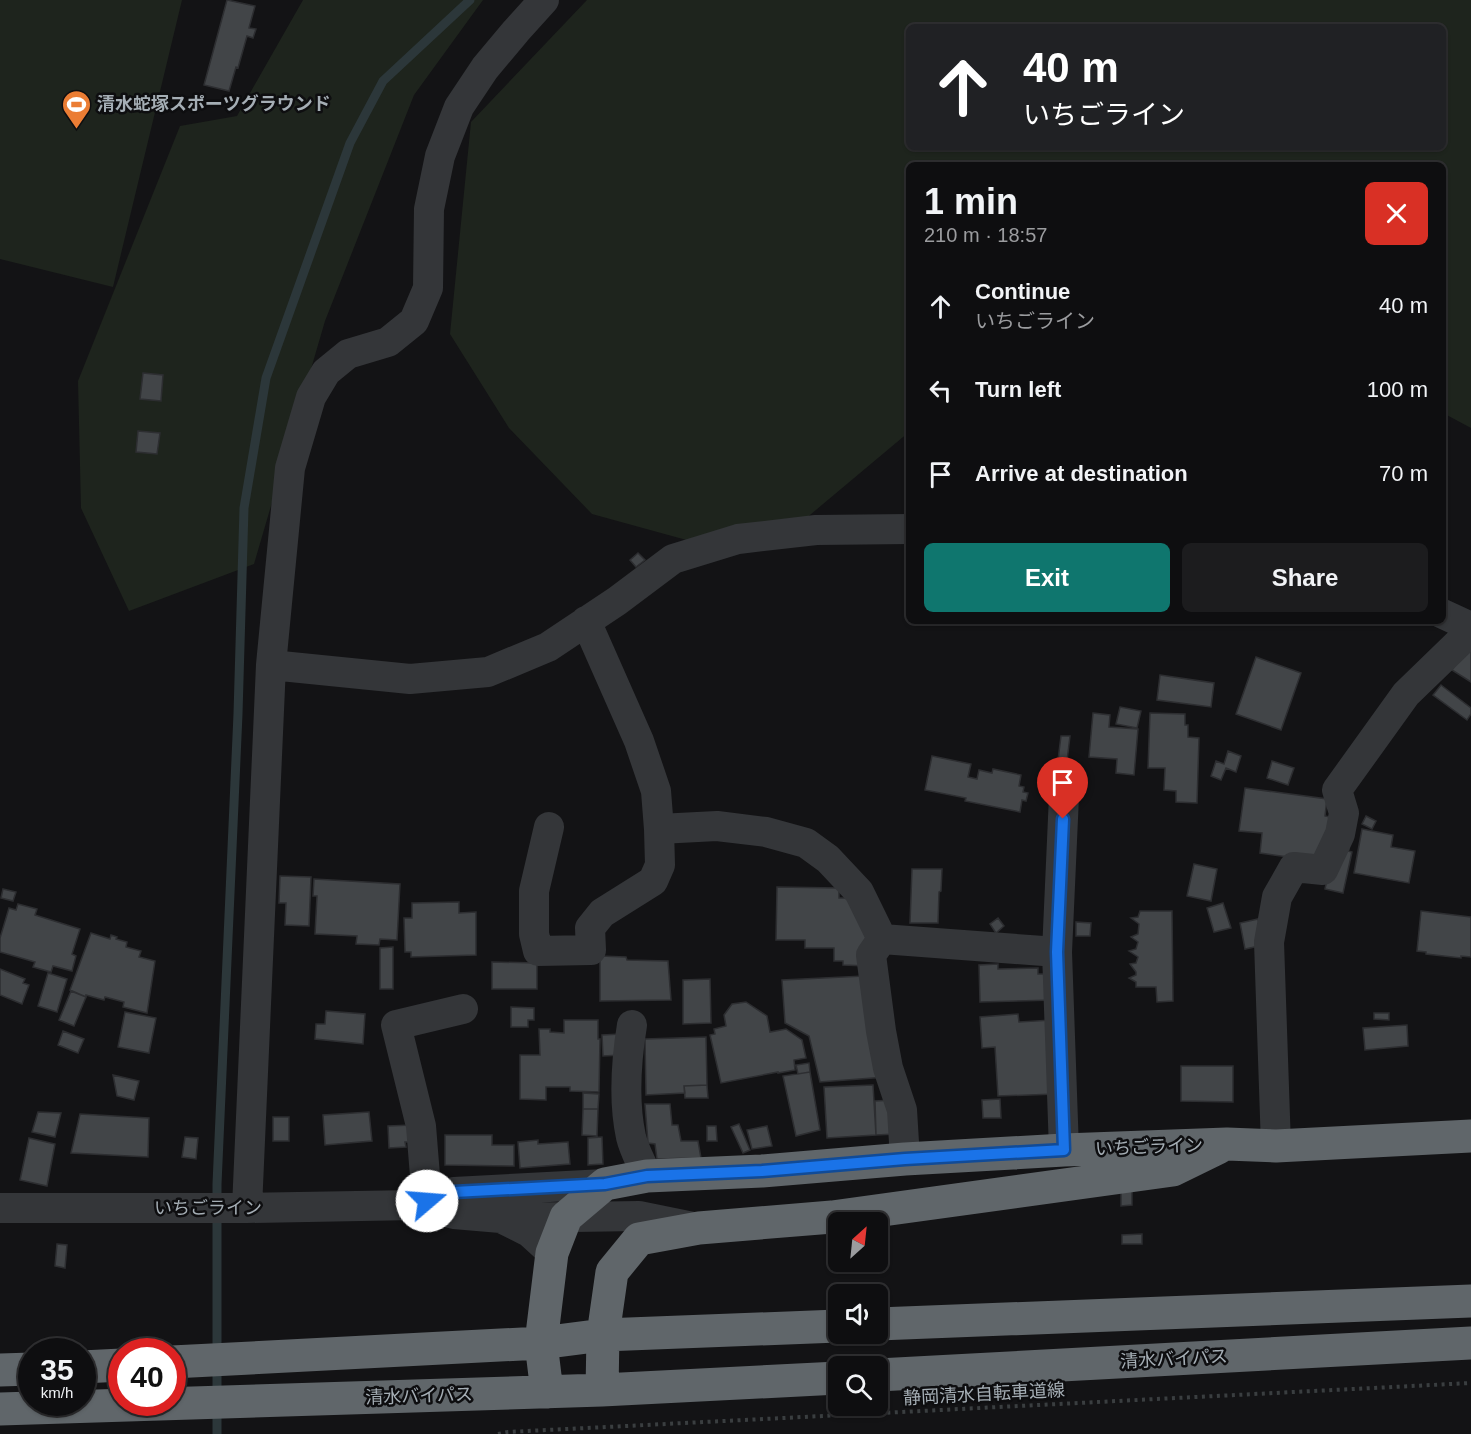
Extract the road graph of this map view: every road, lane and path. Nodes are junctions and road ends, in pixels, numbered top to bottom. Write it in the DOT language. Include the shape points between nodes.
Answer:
graph roads {
  1 [pos="544,0"];
  2 [pos="906,529"];
  3 [pos="1446,616"];
  4 [pos="586,621"];
  5 [pos="1471,629"];
  6 [pos="271,665"];
  7 [pos="1064,796"];
  8 [pos="549,827"];
  9 [pos="659,829"];
  10 [pos="882,939"];
  11 [pos="1057,952"];
  12 [pos="463,1009"];
  13 [pos="632,1025"];
  14 [pos="1471,1136"];
  15 [pos="1227,1144"];
  16 [pos="1276,1146"];
  17 [pos="1064,1150"];
  18 [pos="905,1159"];
  19 [pos="762,1171"];
  20 [pos="647,1176"];
  21 [pos="605,1184"];
  22 [pos="421,1203"];
  23 [pos="0,1208"];
  24 [pos="247,1208"];
  25 [pos="830,1212"];
  26 [pos="868,1212"];
  27 [pos="566,1217"];
  28 [pos="828,1217"];
  29 [pos="501,1218"];
  30 [pos="699,1228"];
  31 [pos="552,1253"];
  32 [pos="1471,1301"];
  33 [pos="888,1324"];
  34 [pos="828,1326"];
  35 [pos="603,1335"];
  36 [pos="541,1343"];
  37 [pos="1471,1343"];
  38 [pos="186,1362"];
  39 [pos="0,1370"];
  40 [pos="18,1370"];
  41 [pos="888,1374"];
  42 [pos="828,1378"];
  43 [pos="1471,1383"];
  44 [pos="602,1390"];
  45 [pos="547,1392"];
  46 [pos="0,1409"];
  47 [pos="498,1434"];
  1 -- 6 [label="street" via="485,68 459,107 435,177 429,209 428,288 414,321 388,342 348,354 326,372 311,397 290,468"];
  2 -- 4 [label="street" via="816,530 738,539 673,559"];
  3 -- 5 [label="street"];
  4 -- 6 [label="street" via="548,647 488,672 410,679"];
  4 -- 9 [label="street" via="639,741 656,791"];
  5 -- 16 [label="street" via="1406,694 1337,790 1344,813 1340,834 1323,870 1294,867 1277,897 1269,942"];
  6 -- 24 [label="street"];
  7 -- 11 [label="street"];
  8 -- 9 [label="street" via="534,891 538,951 591,950 590,928 602,913 653,880 660,865"];
  9 -- 10 [label="street" via="717,826 766,832 806,843 828,859 859,892"];
  10 -- 11 [label="street"];
  10 -- 18 [label="street" via="871,955 888,1068 902,1110"];
  11 -- 17 [label="street"];
  12 -- 22 [label="street" via="396,1025 421,1126"];
  13 -- 20 [label="street" via="625,1089 632,1139"];
  14 -- 16 [label="highway, いちごライン"];
  15 -- 16 [label="highway, いちごライン"];
  15 -- 17 [label="highway, いちごライン"];
  15 -- 26 [label="highway, いちごライン" via="1173,1170"];
  17 -- 18 [label="highway, いちごライン"];
  18 -- 19 [label="highway, いちごライン"];
  19 -- 20 [label="highway, いちごライン"];
  19 -- 25 [label="highway" via="823,1188"];
  20 -- 21 [label="highway, いちごライン"];
  21 -- 22 [label="street" via="454,1192"];
  21 -- 27 [label="highway, いちごライン"];
  22 -- 24 [label="street, いちごライン"];
  22 -- 29 [label="street" via="454,1214"];
  23 -- 24 [label="street, いちごライン"];
  27 -- 29 [label="street"];
  27 -- 30 [label="street" via="639,1216"];
  27 -- 31 [label="highway, いちごライン"];
  28 -- 30 [label="highway, いちごライン"];
  29 -- 31 [label="street" via="529,1232"];
  30 -- 35 [label="highway, いちごライン" via="639,1239 612,1272"];
  31 -- 36 [label="highway, いちごライン"];
  32 -- 33 [label="highway"];
  34 -- 35 [label="highway"];
  35 -- 36 [label="highway"];
  35 -- 44 [label="highway, いちごライン"];
  36 -- 38 [label="highway"];
  36 -- 45 [label="highway, いちごライン"];
  37 -- 41 [label="highway, 清水バイパス"];
  39 -- 40 [label="highway"];
  42 -- 44 [label="highway, 清水バイパス"];
  43 -- 47 [label="path, 静岡清水自転車道線"];
  44 -- 45 [label="highway, 清水バイパス"];
  45 -- 46 [label="highway, 清水バイパス"];
}
